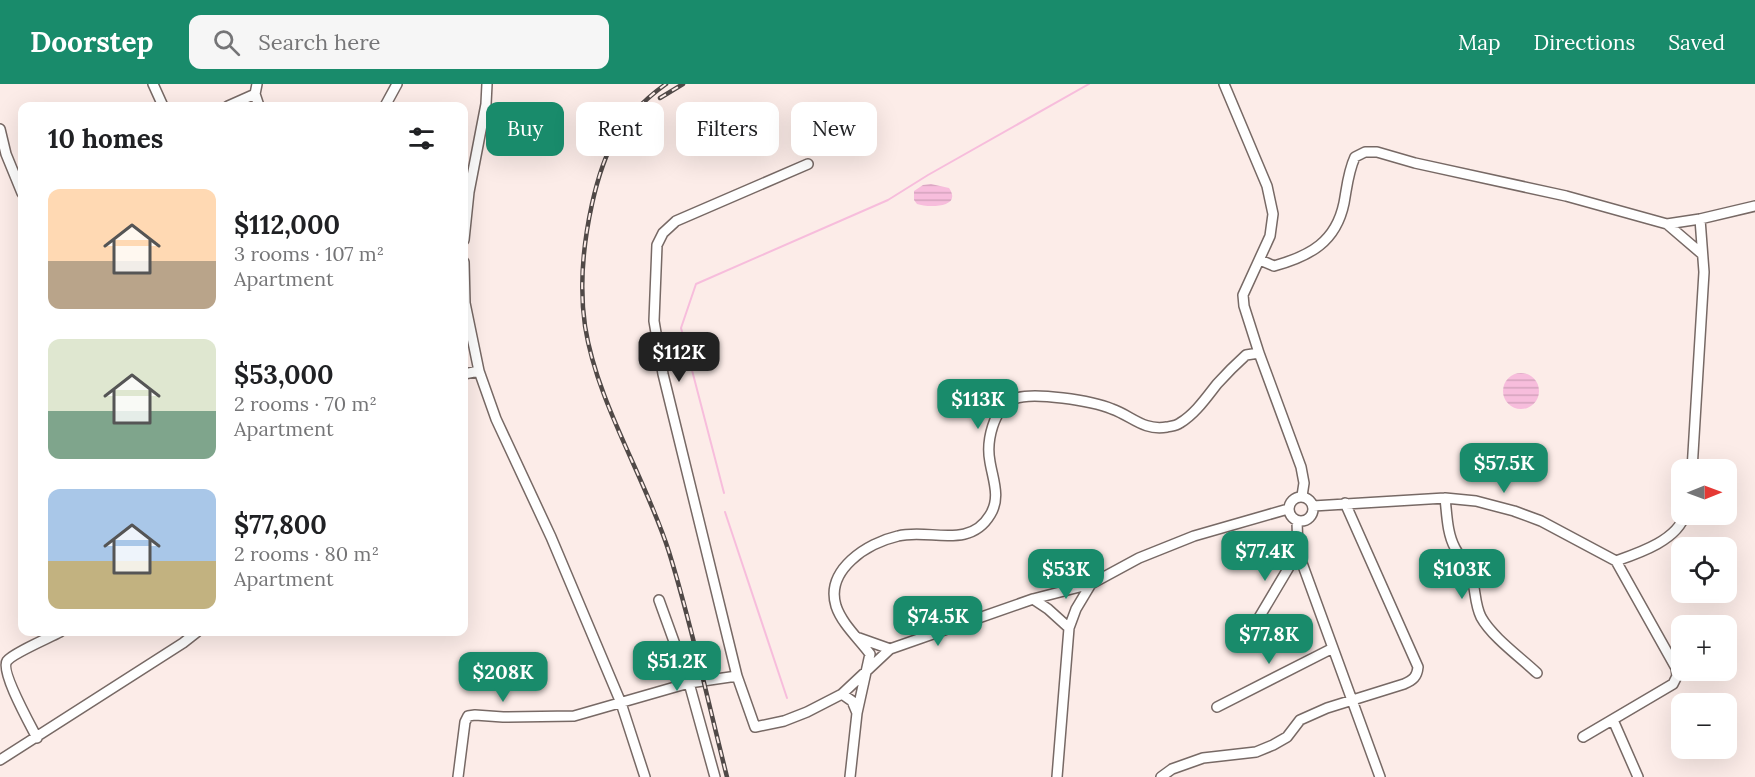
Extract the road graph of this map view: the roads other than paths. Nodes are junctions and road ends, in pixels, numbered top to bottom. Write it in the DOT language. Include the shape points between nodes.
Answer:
graph roads {
  1 [pos="153,84"];
  2 [pos="396,84"];
  3 [pos="487,84"];
  4 [pos="1224,84"];
  5 [pos="256,89"];
  6 [pos="161,102"];
  7 [pos="235,102"];
  8 [pos="387,102"];
  9 [pos="0,129"];
  10 [pos="808,164"];
  11 [pos="18,183"];
  12 [pos="468,202"];
  13 [pos="1755,206"];
  14 [pos="1701,219"];
  15 [pos="1667,224"];
  16 [pos="1702,254"];
  17 [pos="1260,260"];
  18 [pos="468,318"];
  19 [pos="1259,353"];
  20 [pos="479,371"];
  21 [pos="468,373"];
  22 [pos="1693,459"];
  23 [pos="1302,496"];
  24 [pos="1445,498"];
  25 [pos="1345,503"];
  26 [pos="1313,506"];
  27 [pos="1288,509"];
  28 [pos="1297,521"];
  29 [pos="1681,525"];
  30 [pos="1298,552"];
  31 [pos="1616,561"];
  32 [pos="1091,584"];
  33 [pos="1033,599"];
  34 [pos="659,600"];
  35 [pos="1254,626"];
  36 [pos="1069,628"];
  37 [pos="53,636"];
  38 [pos="192,636"];
  39 [pos="859,638"];
  40 [pos="1333,648"];
  41 [pos="890,649"];
  42 [pos="866,670"];
  43 [pos="1537,673"];
  44 [pos="737,676"];
  45 [pos="689,683"];
  46 [pos="842,694"];
  47 [pos="1352,700"];
  48 [pos="621,703"];
  49 [pos="1217,706"];
  50 [pos="857,713"];
  51 [pos="1613,720"];
  52 [pos="1582,737"];
  53 [pos="37,738"];
  54 [pos="0,760"];
  55 [pos="458,777"];
  56 [pos="645,777"];
  57 [pos="715,777"];
  58 [pos="850,777"];
  59 [pos="1057,777"];
  60 [pos="1161,777"];
  61 [pos="1380,777"];
  62 [pos="1638,777"];
  1 -- 6 [label="street"];
  2 -- 8 [label="street"];
  3 -- 12 [label="street"];
  4 -- 17 [label="street" via="1267,186 1273,214 1270,236"];
  5 -- 7 [label="street"];
  9 -- 11 [label="street"];
  10 -- 44 [label="street" via="676,221 657,245 654,321 663,374"];
  13 -- 14 [label="street"];
  14 -- 15 [label="street"];
  14 -- 16 [label="street"];
  15 -- 16 [label="street"];
  15 -- 17 [label="street" via="1566,195 1365,152 1355,157 1349,168 1336,225 1315,251 1274,266"];
  16 -- 22 [label="street"];
  17 -- 19 [label="street" via="1243,295"];
  18 -- 20 [label="street"];
  19 -- 23 [label="street" via="1301,467"];
  19 -- 39 [label="street" via="1246,355 1178,425 1144,426 1101,405 1027,395 1012,399 999,410 992,425 989,460 996,486 995,504 982,527 966,534 899,535 854,556 843,569 834,594 836,606"];
  20 -- 21 [label="street"];
  20 -- 48 [label="street" via="496,419"];
  23 -- 26 [label="street"];
  23 -- 27 [label="street" via="1292,500"];
  24 -- 25 [label="street"];
  24 -- 31 [label="street" via="1514,511"];
  24 -- 43 [label="street" via="1454,547 1469,569 1481,617"];
  25 -- 26 [label="street"];
  25 -- 47 [label="street" via="1418,667 1412,681"];
  26 -- 28 [label="street" via="1309,518"];
  27 -- 28 [label="street"];
  27 -- 32 [label="street" via="1194,536 1139,558"];
  28 -- 30 [label="street"];
  29 -- 31 [label="street" via="1647,550"];
  30 -- 35 [label="street"];
  30 -- 40 [label="street"];
  31 -- 51 [label="street" via="1677,676 1673,684"];
  32 -- 33 [label="street"];
  32 -- 36 [label="street"];
  33 -- 36 [label="street"];
  33 -- 41 [label="street"];
  34 -- 45 [label="street"];
  36 -- 59 [label="street"];
  37 -- 53 [label="street" via="5,665 7,678"];
  38 -- 53 [label="street"];
  39 -- 41 [label="street"];
  39 -- 42 [label="street" via="870,654"];
  40 -- 47 [label="street"];
  40 -- 49 [label="street"];
  41 -- 42 [label="street"];
  42 -- 46 [label="street"];
  42 -- 50 [label="street"];
  44 -- 45 [label="street"];
  44 -- 46 [label="street" via="755,727 792,718"];
  45 -- 48 [label="street"];
  45 -- 57 [label="street"];
  46 -- 50 [label="street" via="852,701"];
  47 -- 60 [label="street" via="1300,720 1287,737 1256,752 1203,758 1172,768"];
  47 -- 61 [label="street"];
  48 -- 55 [label="street" via="574,716 468,716"];
  48 -- 56 [label="street"];
  50 -- 58 [label="street"];
  51 -- 52 [label="street"];
  51 -- 62 [label="street"];
  53 -- 54 [label="street"];
}
